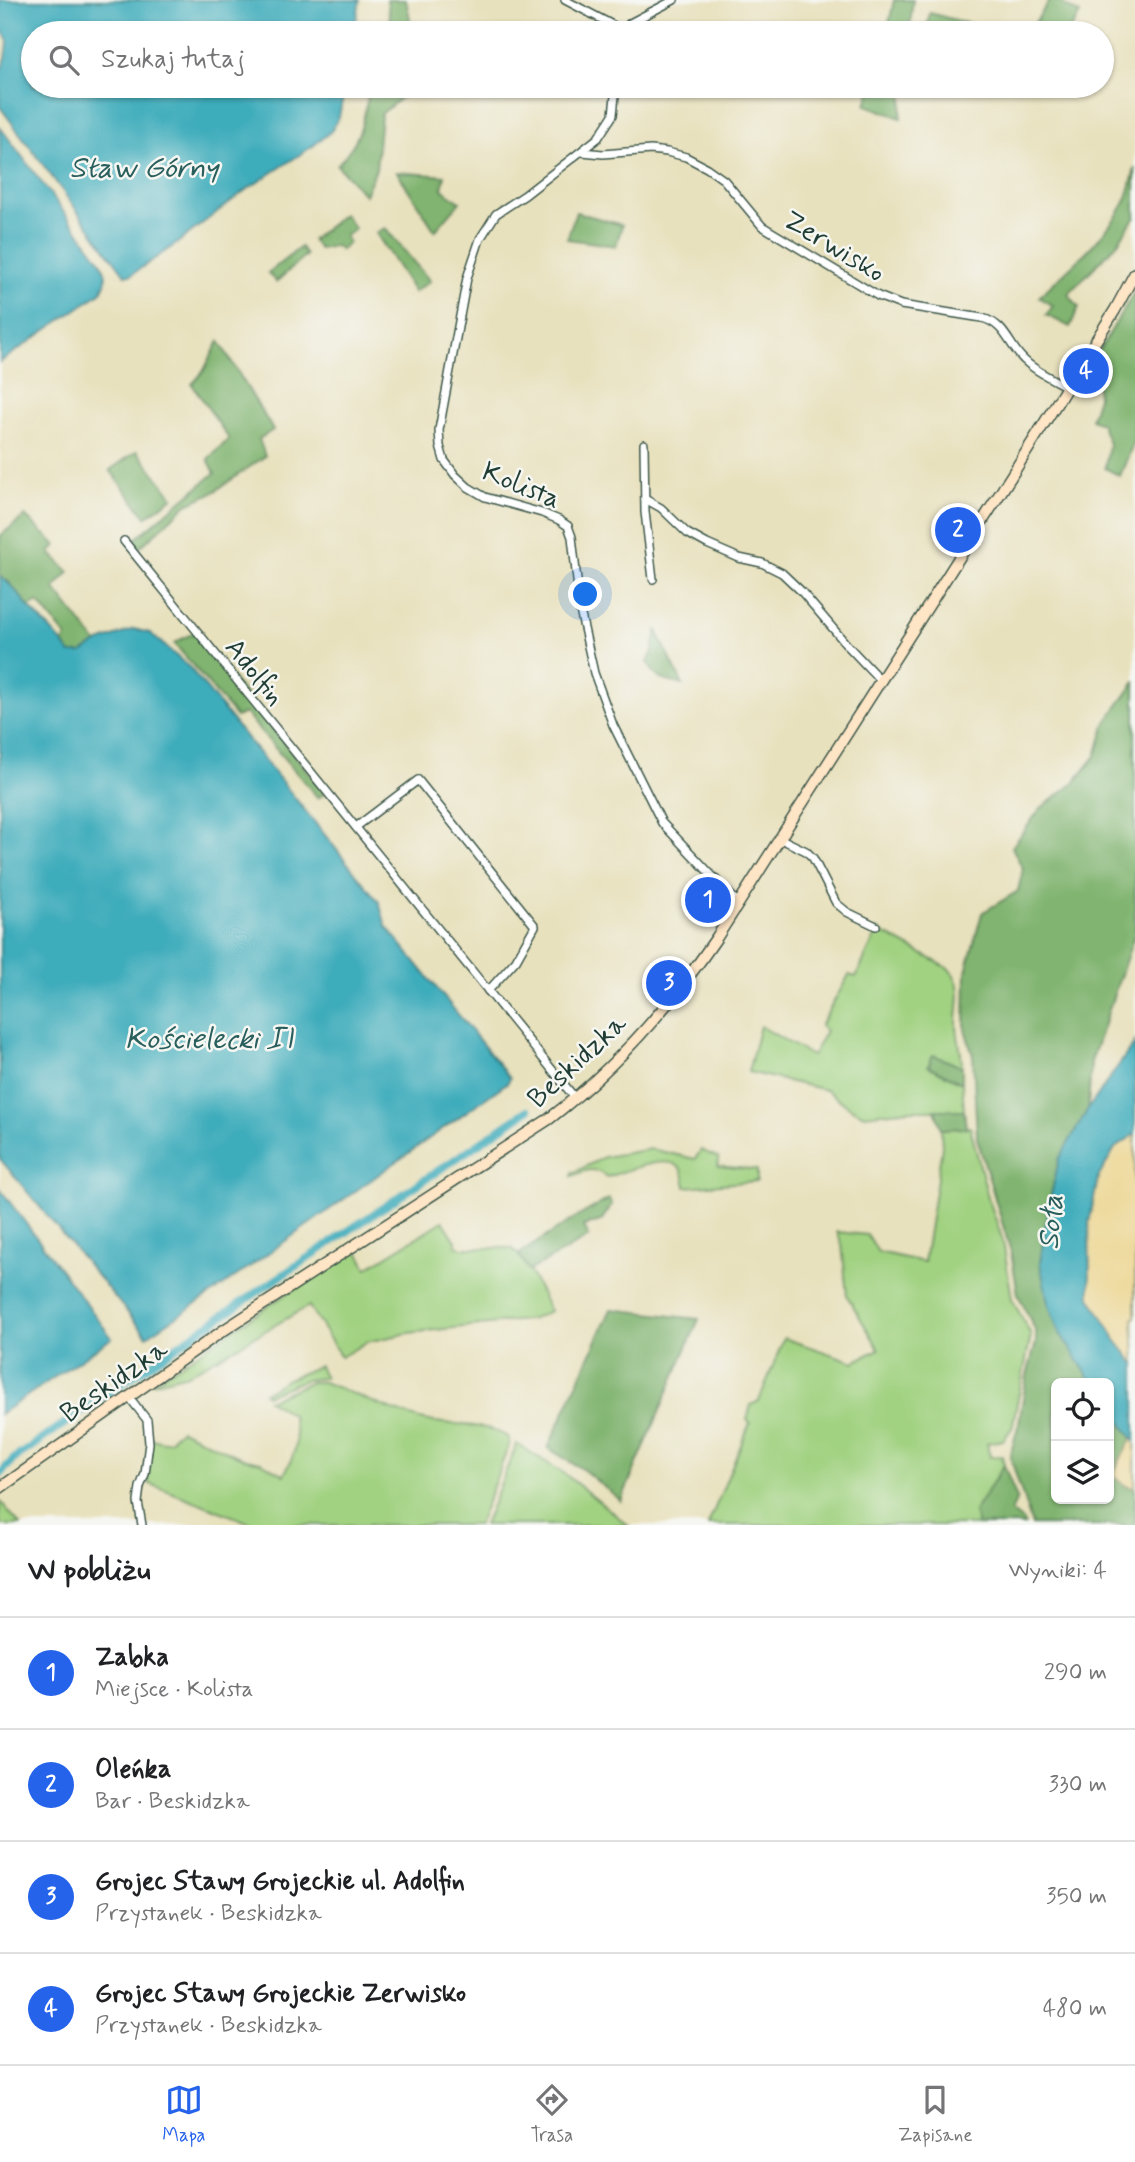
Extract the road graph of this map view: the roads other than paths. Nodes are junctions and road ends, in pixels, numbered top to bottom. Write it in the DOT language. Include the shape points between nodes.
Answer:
graph roads {
  1 [pos="565,0"];
  2 [pos="674,0"];
  3 [pos="603,21"];
  4 [pos="633,21"];
  5 [pos="615,98"];
  6 [pos="582,152"];
  7 [pos="1135,273"];
  8 [pos="1067,387"];
  9 [pos="644,444"];
  10 [pos="645,499"];
  11 [pos="124,541"];
  12 [pos="653,579"];
  13 [pos="881,681"];
  14 [pos="356,827"];
  15 [pos="780,839"];
  16 [pos="738,904"];
  17 [pos="876,926"];
  18 [pos="488,991"];
  19 [pos="575,1098"];
  20 [pos="129,1397"];
  21 [pos="0,1488"];
  22 [pos="142,1525"];
  1 -- 3 [label="street"];
  2 -- 4 [label="street"];
  5 -- 6 [label="street, Kolista" via="611,119"];
  6 -- 8 [label="street, Zerwisko" via="659,151 697,162 728,184 760,224 855,283 897,304 990,320 1027,363"];
  6 -- 16 [label="street, Kolista" via="496,214 480,239 466,285 440,421 440,446 452,471 476,493 550,515 568,526 593,673 613,726 660,820"];
  7 -- 8 [label="main road, Beskidzka"];
  8 -- 13 [label="main road, Beskidzka"];
  9 -- 10 [label="street"];
  10 -- 12 [label="street"];
  10 -- 13 [label="street" via="707,544 782,573"];
  11 -- 14 [label="street, Adolfin"];
  13 -- 15 [label="main road, Beskidzka"];
  14 -- 18 [label="street, Adolfin"];
  14 -- 18 [label="street" via="418,780 535,926 516,960"];
  15 -- 16 [label="main road, Beskidzka"];
  15 -- 17 [label="street" via="813,858 836,903"];
  16 -- 19 [label="main road, Beskidzka" via="679,988"];
  18 -- 19 [label="street, Adolfin"];
  19 -- 20 [label="main road, Beskidzka"];
  20 -- 21 [label="main road, Beskidzka"];
  20 -- 22 [label="street" via="147,1420 149,1443 138,1502"];
}
